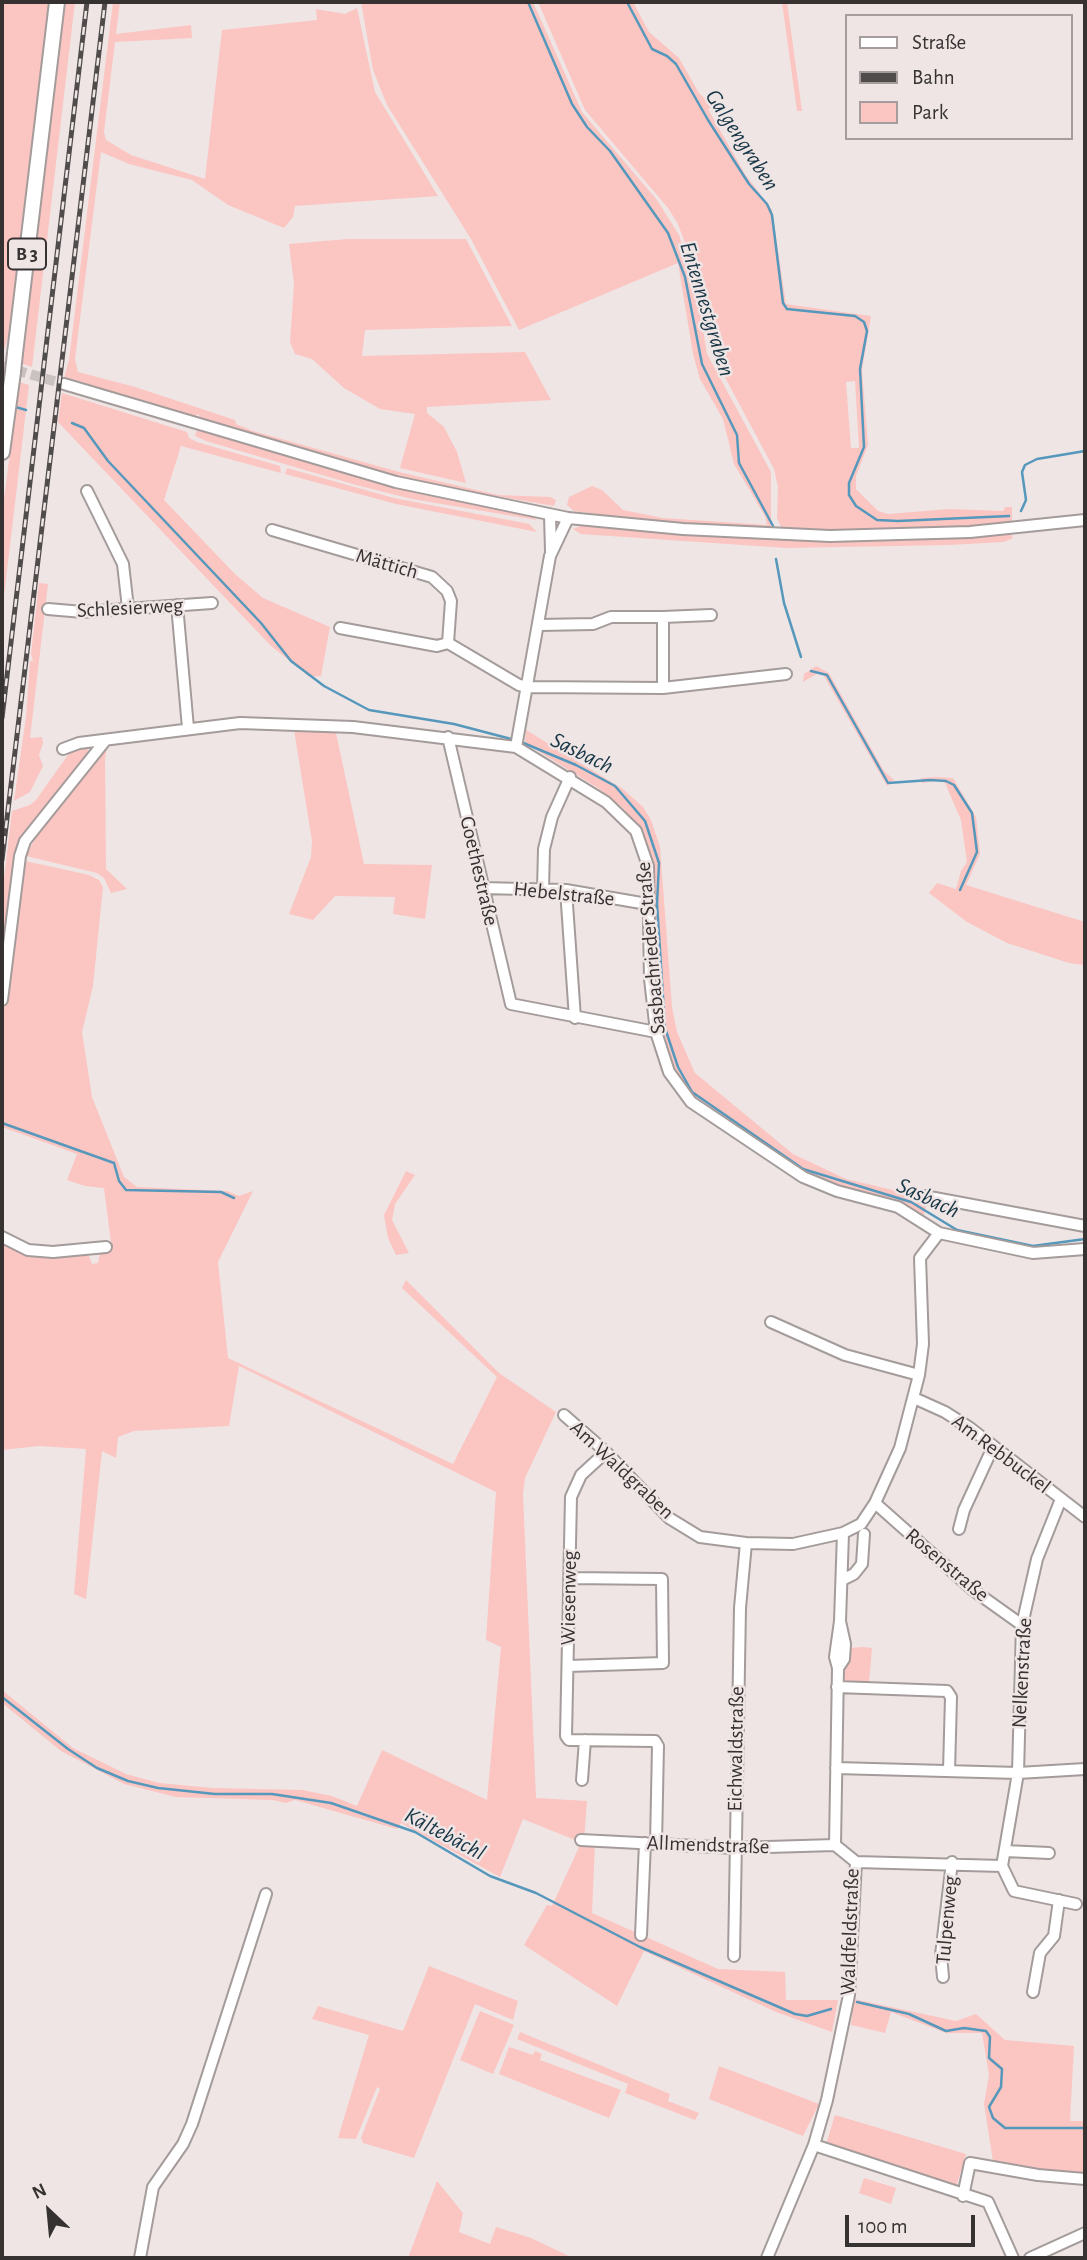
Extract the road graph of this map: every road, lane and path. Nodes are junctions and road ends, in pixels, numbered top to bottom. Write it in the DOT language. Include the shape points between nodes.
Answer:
graph roads {
  1 [pos="57,2"];
  2 [pos="7,377"];
  3 [pos="64,384"];
  4 [pos="4,412"];
  5 [pos="2,452"];
  6 [pos="87,491"];
  7 [pos="550,515"];
  8 [pos="568,518"];
  9 [pos="1085,520"];
  10 [pos="272,530"];
  11 [pos="550,556"];
  12 [pos="212,603"];
  13 [pos="177,605"];
  14 [pos="128,608"];
  15 [pos="48,609"];
  16 [pos="711,615"];
  17 [pos="663,617"];
  18 [pos="540,625"];
  19 [pos="340,628"];
  20 [pos="447,643"];
  21 [pos="786,674"];
  22 [pos="528,687"];
  23 [pos="663,688"];
  24 [pos="188,727"];
  25 [pos="448,737"];
  26 [pos="105,741"];
  27 [pos="516,746"];
  28 [pos="63,748"];
  29 [pos="570,777"];
  30 [pos="482,888"];
  31 [pos="543,889"];
  32 [pos="566,891"];
  33 [pos="647,904"];
  34 [pos="2,1000"];
  35 [pos="575,1018"];
  36 [pos="656,1032"];
  37 [pos="924,1196"];
  38 [pos="1085,1226"];
  39 [pos="939,1233"];
  40 [pos="2,1237"];
  41 [pos="106,1247"];
  42 [pos="1085,1249"];
  43 [pos="771,1322"];
  44 [pos="919,1375"];
  45 [pos="914,1398"];
  46 [pos="564,1415"];
  47 [pos="993,1447"];
  48 [pos="606,1452"];
  49 [pos="1060,1499"];
  50 [pos="875,1503"];
  51 [pos="1085,1517"];
  52 [pos="959,1529"];
  53 [pos="844,1533"];
  54 [pos="864,1534"];
  55 [pos="746,1543"];
  56 [pos="569,1578"];
  57 [pos="842,1580"];
  58 [pos="1021,1625"];
  59 [pos="568,1666"];
  60 [pos="838,1687"];
  61 [pos="585,1740"];
  62 [pos="836,1768"];
  63 [pos="1085,1769"];
  64 [pos="949,1771"];
  65 [pos="1018,1773"];
  66 [pos="582,1780"];
  67 [pos="581,1840"];
  68 [pos="650,1843"];
  69 [pos="835,1845"];
  70 [pos="734,1848"];
  71 [pos="1004,1851"];
  72 [pos="1049,1853"];
  73 [pos="856,1861"];
  74 [pos="952,1862"];
  75 [pos="1002,1866"];
  76 [pos="266,1894"];
  77 [pos="1059,1900"];
  78 [pos="1076,1904"];
  79 [pos="640,1935"];
  80 [pos="734,1956"];
  81 [pos="943,1977"];
  82 [pos="1033,1992"];
  83 [pos="814,2145"];
  84 [pos="1085,2179"];
  85 [pos="963,2196"];
  86 [pos="1085,2233"];
  87 [pos="140,2258"];
  88 [pos="767,2258"];
  89 [pos="1013,2258"];
  90 [pos="1030,2258"];
  1 -- 2 [label="main road, B 3, bridge" via="17,342"];
  2 -- 4 [label="main road, B 3"];
  3 -- 7 [label="street" via="396,482"];
  4 -- 5 [label="main road, B 3"];
  6 -- 14 [label="street" via="123,564"];
  7 -- 8 [label="street"];
  7 -- 11 [label="street"];
  8 -- 9 [label="street" via="830,536 970,532"];
  8 -- 11 [label="street"];
  10 -- 20 [label="street, Mättich" via="432,577 451,601"];
  11 -- 18 [label="street"];
  12 -- 13 [label="street, Schlesierweg"];
  13 -- 14 [label="street, Schlesierweg"];
  13 -- 24 [label="street"];
  14 -- 15 [label="street, Schlesierweg"];
  16 -- 17 [label="street"];
  17 -- 18 [label="street"];
  17 -- 23 [label="street"];
  18 -- 22 [label="street"];
  19 -- 20 [label="street" via="437,646"];
  20 -- 22 [label="street"];
  21 -- 23 [label="street"];
  22 -- 23 [label="street"];
  22 -- 27 [label="street"];
  24 -- 25 [label="street, Sasbachrieder Straße" via="240,723 353,727"];
  24 -- 26 [label="street, Sasbachrieder Straße"];
  25 -- 27 [label="street, Sasbachrieder Straße"];
  25 -- 30 [label="street, Goethestraße"];
  26 -- 28 [label="street, Sasbachrieder Straße"];
  26 -- 34 [label="street" via="25,841"];
  27 -- 29 [label="street, Sasbachrieder Straße"];
  29 -- 31 [label="street" via="544,849"];
  29 -- 33 [label="street, Sasbachrieder Straße" via="636,831 648,866"];
  30 -- 31 [label="street, Hebelstraße"];
  30 -- 35 [label="street, Goethestraße" via="511,1004"];
  31 -- 32 [label="street, Hebelstraße"];
  32 -- 33 [label="street, Hebelstraße"];
  32 -- 35 [label="street"];
  33 -- 36 [label="street, Sasbachrieder Straße"];
  35 -- 36 [label="street"];
  36 -- 39 [label="street, Sasbachrieder Straße" via="669,1072 691,1102 803,1177 898,1207"];
  37 -- 38 [label="street"];
  39 -- 42 [label="street, Sasbachrieder Straße" via="1033,1253"];
  39 -- 44 [label="street" via="920,1258 923,1344"];
  40 -- 41 [label="street" via="28,1250"];
  43 -- 44 [label="street" via="845,1355"];
  44 -- 45 [label="street"];
  45 -- 47 [label="street, Am Rebbuckel" via="945,1412"];
  45 -- 50 [label="street" via="900,1448"];
  46 -- 48 [label="street, Am Waldgraben"];
  47 -- 49 [label="street, Am Rebbuckel"];
  47 -- 52 [label="street"];
  48 -- 55 [label="street, Am Waldgraben" via="672,1520 700,1537"];
  48 -- 56 [label="street, Wiesenweg" via="581,1475 572,1497"];
  49 -- 51 [label="street, Am Rebbuckel"];
  49 -- 58 [label="street, Nelkenstraße" via="1037,1559"];
  50 -- 53 [label="street" via="861,1524"];
  50 -- 58 [label="street, Rosenstraße" via="973,1590"];
  53 -- 55 [label="street, Am Waldgraben" via="793,1544"];
  53 -- 57 [label="street, Waldfeldstraße"];
  54 -- 57 [label="street" via="862,1564"];
  55 -- 70 [label="street, Eichwaldstraße"];
  56 -- 59 [label="street, Wiesenweg"];
  56 -- 59 [label="street" via="662,1579 663,1663"];
  57 -- 60 [label="street, Waldfeldstraße" via="835,1657"];
  58 -- 65 [label="street, Nelkenstraße"];
  59 -- 61 [label="street, Wiesenweg" via="566,1735 569,1740"];
  60 -- 62 [label="street, Waldfeldstraße"];
  60 -- 64 [label="street" via="947,1691 951,1697"];
  61 -- 66 [label="street"];
  61 -- 68 [label="street" via="655,1741"];
  62 -- 64 [label="street"];
  62 -- 69 [label="street, Waldfeldstraße"];
  63 -- 65 [label="street"];
  64 -- 65 [label="street"];
  65 -- 71 [label="street, Nelkenstraße"];
  67 -- 68 [label="street, Allmendstraße"];
  68 -- 70 [label="street, Allmendstraße"];
  68 -- 79 [label="street"];
  69 -- 70 [label="street, Allmendstraße"];
  69 -- 73 [label="street, Waldfeldstraße"];
  70 -- 80 [label="street, Eichwaldstraße"];
  71 -- 72 [label="street"];
  71 -- 75 [label="street, Nelkenstraße"];
  73 -- 74 [label="street"];
  73 -- 83 [label="street, Waldfeldstraße" via="849,1995"];
  74 -- 75 [label="street"];
  74 -- 81 [label="street, Tulpenweg" via="941,1955"];
  75 -- 77 [label="street" via="1014,1891"];
  76 -- 87 [label="street" via="192,2124 153,2188"];
  77 -- 78 [label="street"];
  77 -- 82 [label="street" via="1054,1936 1040,1953"];
  83 -- 85 [label="street"];
  83 -- 88 [label="street, Waldfeldstraße"];
  84 -- 85 [label="street" via="970,2163"];
  85 -- 89 [label="street" via="988,2202"];
  86 -- 90 [label="street"];
}
